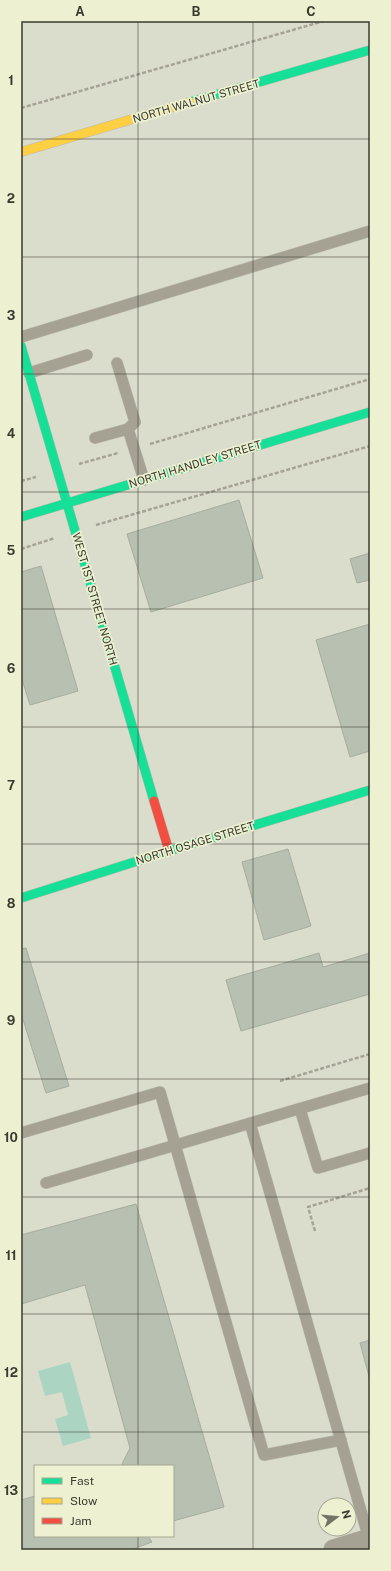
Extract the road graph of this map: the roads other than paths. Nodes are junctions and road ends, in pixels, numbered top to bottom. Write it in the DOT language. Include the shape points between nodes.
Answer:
graph roads {
  1 [pos="370,50"];
  2 [pos="21,152"];
  3 [pos="370,231"];
  4 [pos="21,338"];
  5 [pos="21,346"];
  6 [pos="87,355"];
  7 [pos="116,363"];
  8 [pos="26,371"];
  9 [pos="370,412"];
  10 [pos="128,429"];
  11 [pos="95,438"];
  12 [pos="144,480"];
  13 [pos="67,503"];
  14 [pos="21,517"];
  15 [pos="370,790"];
  16 [pos="169,851"];
  17 [pos="21,898"];
  18 [pos="370,1088"];
  19 [pos="300,1109"];
  20 [pos="250,1124"];
  21 [pos="21,1133"];
  22 [pos="175,1145"];
  23 [pos="370,1153"];
  24 [pos="46,1183"];
  25 [pos="341,1440"];
  26 [pos="370,1539"];
  27 [pos="334,1550"];
  1 -- 2 [label="street, NORTH WALNUT STREET"];
  3 -- 4 [label="lane"];
  5 -- 8 [label="street, WEST 1ST STREET NORTH"];
  6 -- 8 [label="lane"];
  7 -- 10 [label="lane" via="135,422"];
  8 -- 13 [label="street, WEST 1ST STREET NORTH"];
  9 -- 12 [label="street, NORTH HANDLEY STREET"];
  10 -- 11 [label="lane"];
  10 -- 12 [label="lane"];
  12 -- 13 [label="street, NORTH HANDLEY STREET"];
  13 -- 14 [label="street, NORTH HANDLEY STREET"];
  13 -- 16 [label="street, WEST 1ST STREET NORTH"];
  15 -- 16 [label="street, NORTH OSAGE STREET"];
  16 -- 17 [label="street, NORTH OSAGE STREET"];
  18 -- 19 [label="lane"];
  19 -- 20 [label="lane"];
  19 -- 23 [label="lane" via="318,1168"];
  20 -- 22 [label="lane"];
  20 -- 25 [label="lane"];
  21 -- 22 [label="lane" via="160,1092"];
  22 -- 24 [label="lane"];
  22 -- 25 [label="lane" via="264,1455"];
  25 -- 26 [label="lane"];
  26 -- 27 [label="street"];
}
